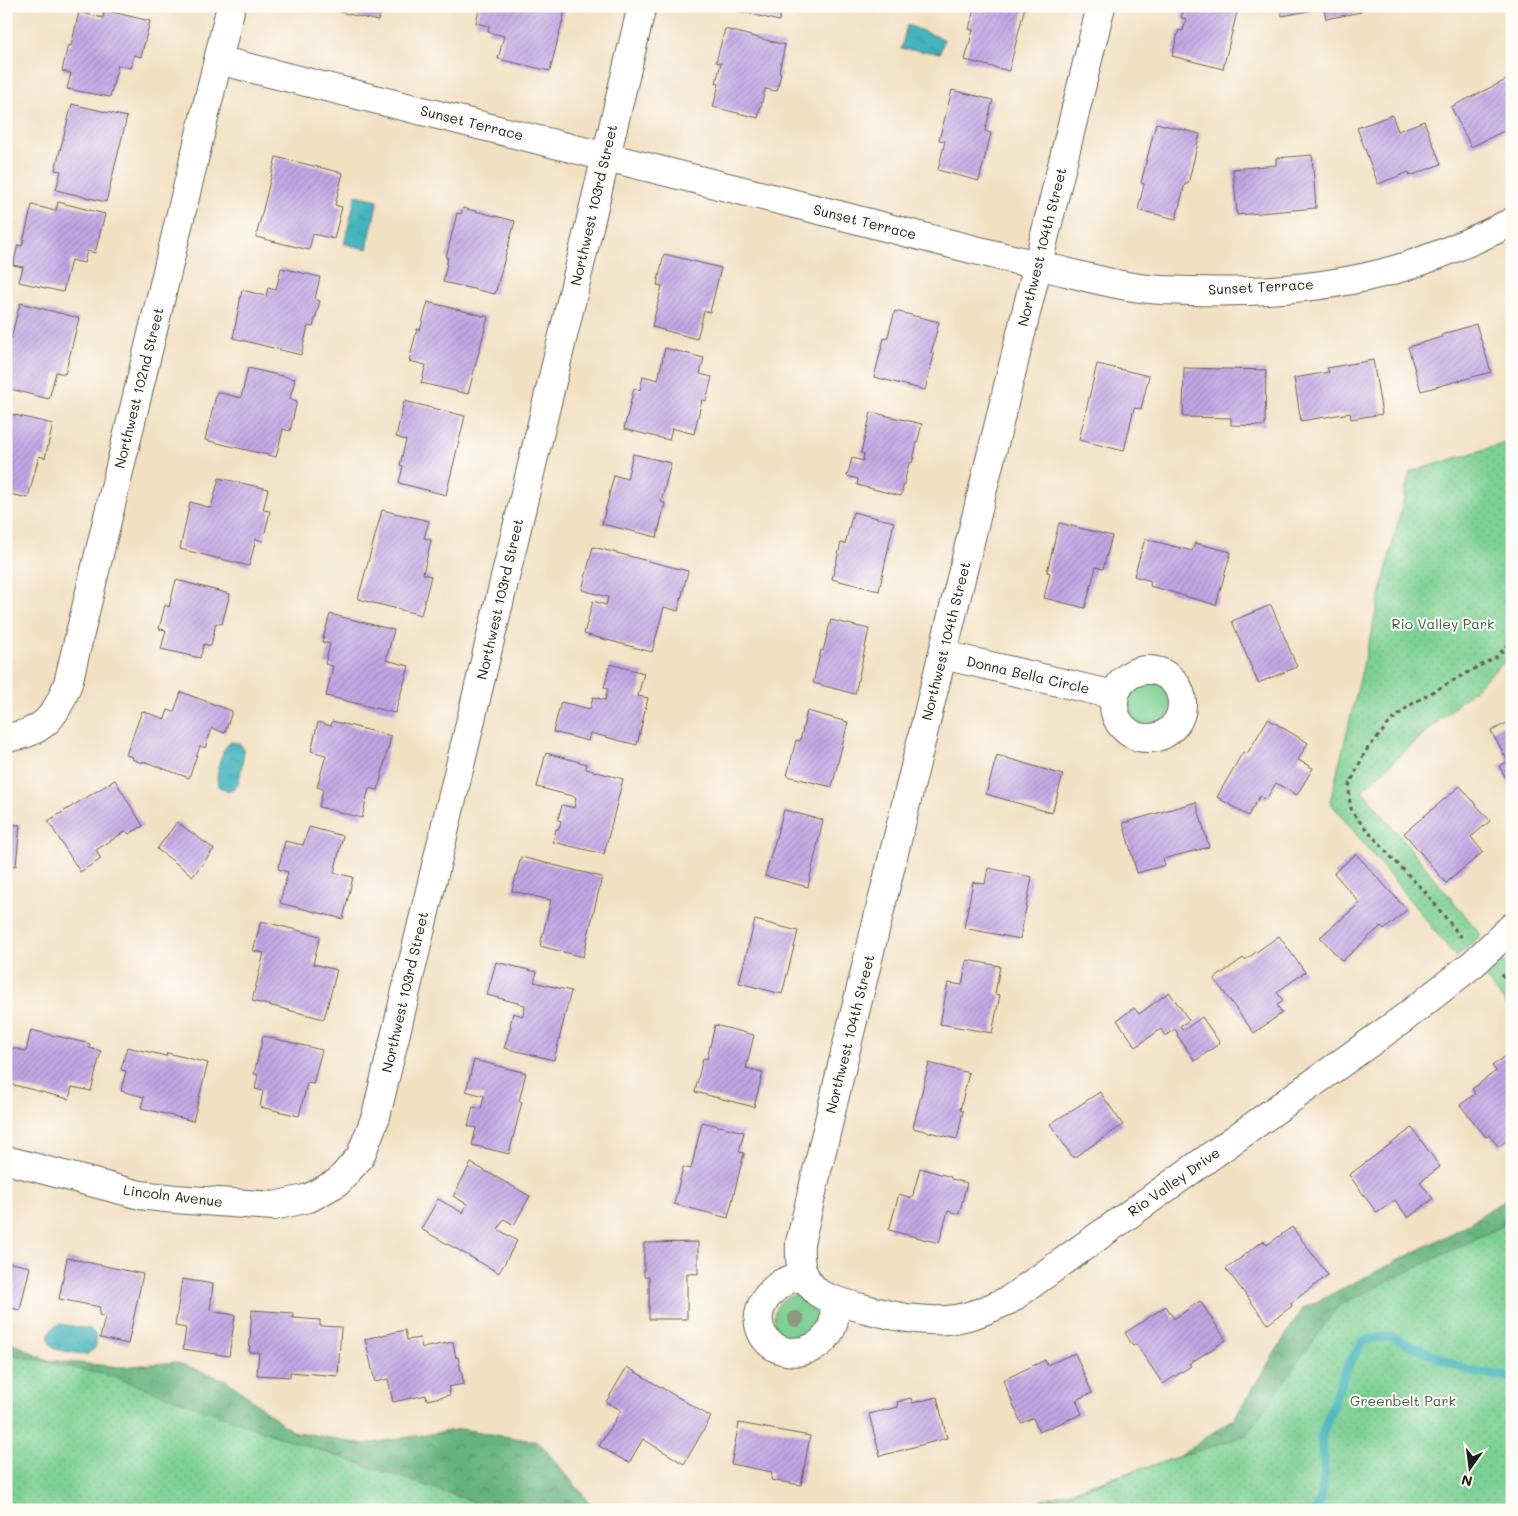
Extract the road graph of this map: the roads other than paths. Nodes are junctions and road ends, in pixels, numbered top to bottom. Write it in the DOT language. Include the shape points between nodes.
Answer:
graph roads {
  1 [pos="232,6"];
  2 [pos="642,6"];
  3 [pos="1101,6"];
  4 [pos="218,60"];
  5 [pos="606,156"];
  6 [pos="1512,222"];
  7 [pos="1038,265"];
  8 [pos="943,654"];
  9 [pos="1114,695"];
  10 [pos="6,738"];
  11 [pos="1512,927"];
  12 [pos="6,1160"];
  13 [pos="338,1182"];
  14 [pos="804,1276"];
  15 [pos="834,1301"];
  1 -- 4 [label="street, Northwest 102nd Street"];
  2 -- 5 [label="street, Northwest 103rd Street"];
  3 -- 7 [label="street, Northwest 104th Street"];
  4 -- 5 [label="street, Sunset Terrace"];
  4 -- 10 [label="street, Northwest 102nd Street" via="68,683 60,705 42,726 24,735"];
  5 -- 7 [label="street, Sunset Terrace"];
  5 -- 13 [label="street, Northwest 103rd Street" via="376,1116 360,1157"];
  6 -- 7 [label="street, Sunset Terrace" via="1464,245 1404,266 1343,281 1280,290 1158,290"];
  7 -- 8 [label="street, Northwest 104th Street"];
  8 -- 9 [label="street, Donna Bella Circle"];
  8 -- 14 [label="street, Northwest 104th Street" via="800,1244 799,1261"];
  11 -- 15 [label="street, Rio Valley Drive" via="1403,1019 1009,1300 979,1313 948,1320 916,1319"];
  12 -- 13 [label="street, Lincoln Avenue" via="140,1194 274,1206 309,1198"];
  14 -- 15 [label="street, Rio Valley Drive" via="818,1294"];
  14 -- 15 [label="street" via="783,1282 764,1299 758,1313 759,1327 765,1340 780,1350 802,1352 821,1343 833,1326"];
}
